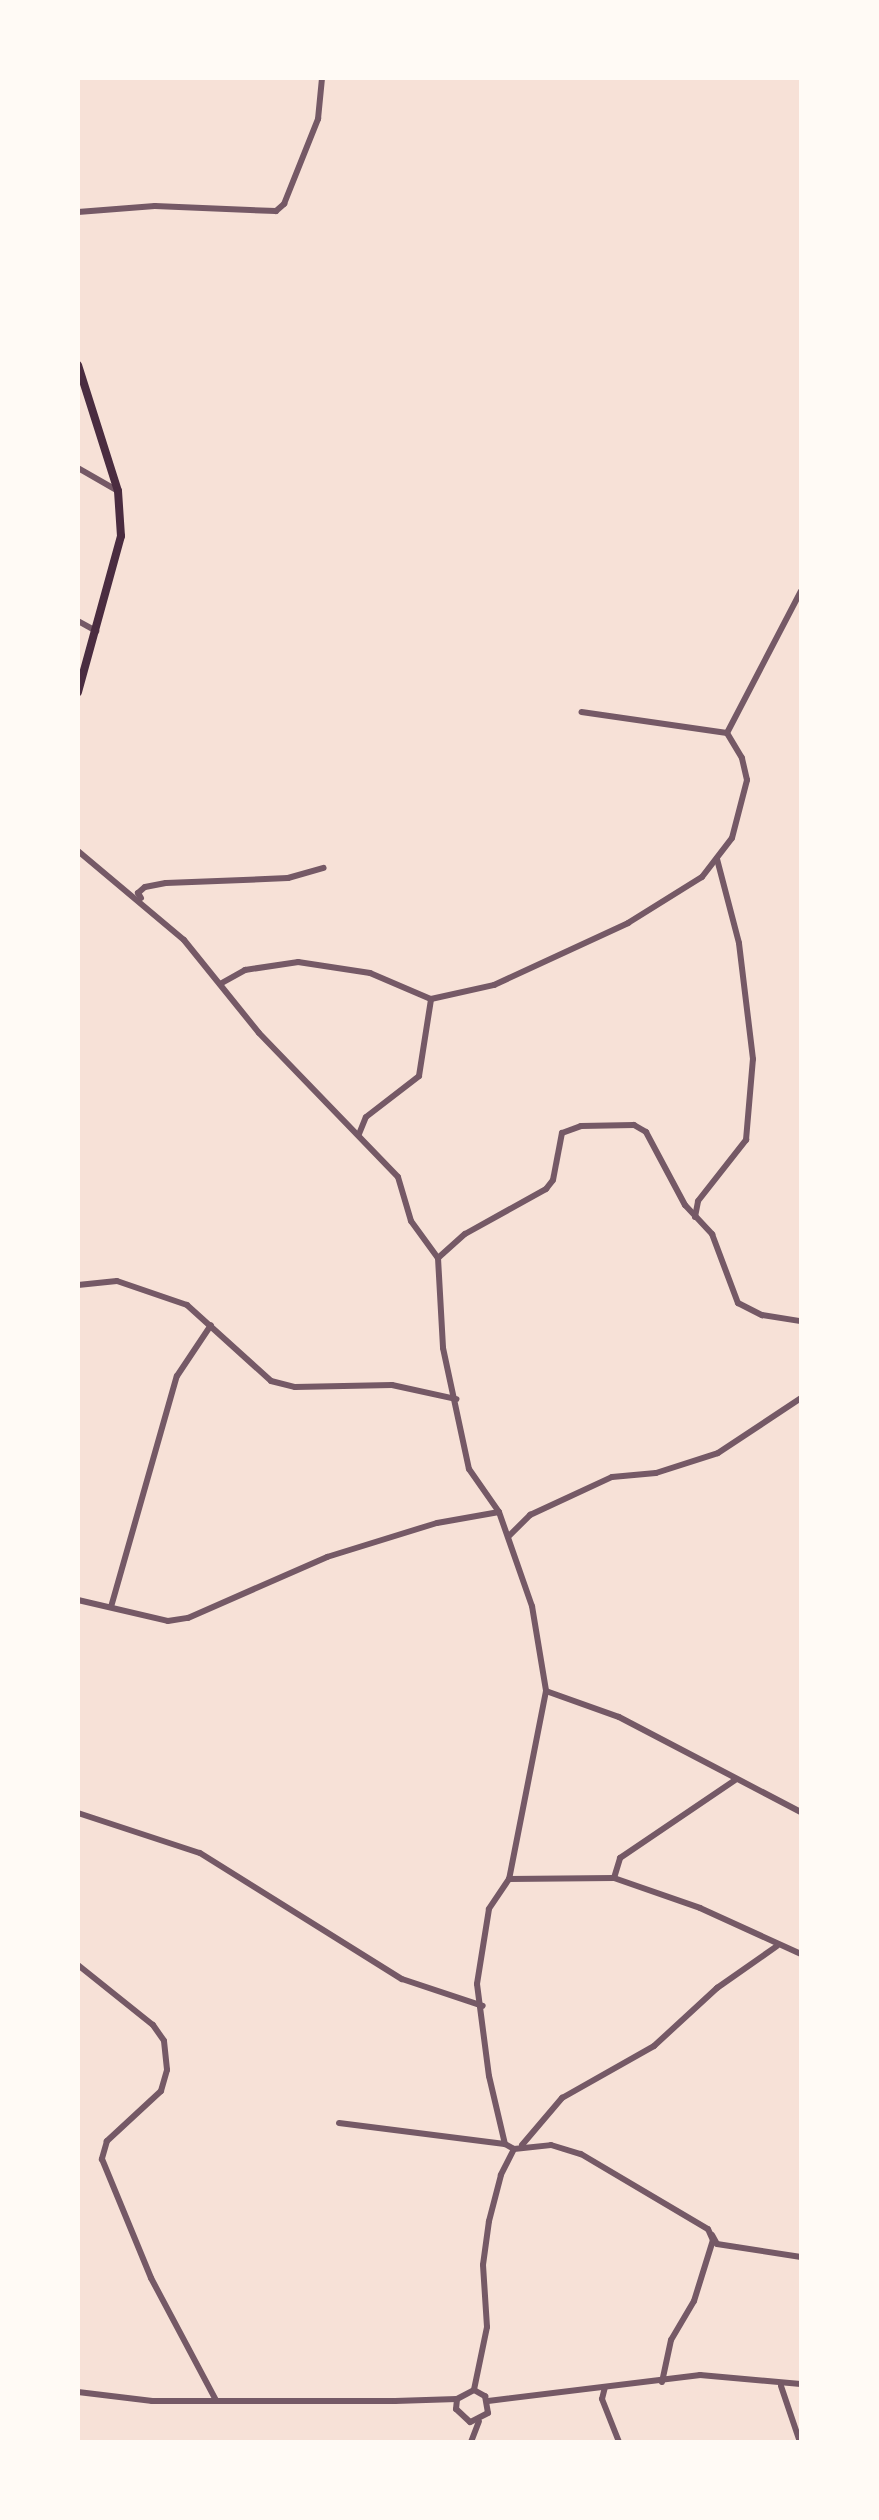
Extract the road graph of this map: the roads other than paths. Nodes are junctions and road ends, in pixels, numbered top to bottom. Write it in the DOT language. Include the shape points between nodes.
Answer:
graph roads {
  1 [pos="322,78"];
  2 [pos="78,212"];
  3 [pos="78,365"];
  4 [pos="78,468"];
  5 [pos="118,491"];
  6 [pos="801,591"];
  7 [pos="78,621"];
  8 [pos="97,632"];
  9 [pos="78,692"];
  10 [pos="582,712"];
  11 [pos="727,733"];
  12 [pos="78,851"];
  13 [pos="717,859"];
  14 [pos="324,868"];
  15 [pos="146,904"];
  16 [pos="220,984"];
  17 [pos="431,999"];
  18 [pos="359,1134"];
  19 [pos="695,1217"];
  20 [pos="438,1258"];
  21 [pos="78,1285"];
  22 [pos="801,1321"];
  23 [pos="211,1325"];
  24 [pos="801,1398"];
  25 [pos="456,1399"];
  26 [pos="499,1512"];
  27 [pos="509,1536"];
  28 [pos="78,1600"];
  29 [pos="111,1607"];
  30 [pos="546,1691"];
  31 [pos="735,1780"];
  32 [pos="801,1812"];
  33 [pos="78,1813"];
  34 [pos="614,1878"];
  35 [pos="509,1879"];
  36 [pos="777,1946"];
  37 [pos="801,1954"];
  38 [pos="78,1965"];
  39 [pos="483,2006"];
  40 [pos="339,2123"];
  41 [pos="505,2144"];
  42 [pos="518,2147"];
  43 [pos="708,2229"];
  44 [pos="801,2257"];
  45 [pos="662,2382"];
  46 [pos="801,2384"];
  47 [pos="781,2386"];
  48 [pos="605,2387"];
  49 [pos="474,2390"];
  50 [pos="78,2392"];
  51 [pos="457,2399"];
  52 [pos="216,2400"];
  53 [pos="488,2401"];
  54 [pos="479,2421"];
  55 [pos="471,2442"];
  56 [pos="619,2442"];
  57 [pos="800,2442"];
  1 -- 2 [label="street" via="318,119 284,204 276,211 155,206"];
  3 -- 5 [label="main road"];
  4 -- 5 [label="street"];
  5 -- 8 [label="main road" via="121,536"];
  6 -- 11 [label="street"];
  7 -- 8 [label="street"];
  8 -- 9 [label="main road"];
  10 -- 11 [label="street"];
  11 -- 13 [label="street" via="742,758 747,780 732,838"];
  12 -- 15 [label="street"];
  13 -- 17 [label="street" via="702,877 628,923 494,985"];
  13 -- 19 [label="street" via="739,943 753,1059 746,1140 698,1201"];
  14 -- 15 [label="street" via="288,878 145,887 138,893"];
  15 -- 16 [label="street"];
  16 -- 17 [label="street" via="245,970 298,962 370,973"];
  16 -- 18 [label="street" via="297,1073"];
  17 -- 18 [label="street" via="419,1076 366,1117"];
  18 -- 20 [label="street" via="398,1177 411,1221"];
  19 -- 20 [label="street" via="646,1132 621,1124 581,1126 562,1133 553,1180 546,1189 465,1234"];
  19 -- 22 [label="street" via="712,1234 738,1303 762,1315"];
  20 -- 25 [label="street" via="443,1348"];
  21 -- 23 [label="street" via="117,1281 156,1290"];
  23 -- 25 [label="street" via="271,1381 295,1387 392,1385"];
  23 -- 29 [label="street" via="177,1376"];
  24 -- 27 [label="street" via="718,1453 656,1473 612,1477 530,1515"];
  25 -- 26 [label="street" via="469,1469"];
  26 -- 27 [label="street"];
  26 -- 29 [label="street" via="437,1523 327,1557 188,1618 168,1621"];
  27 -- 30 [label="street" via="532,1606"];
  28 -- 29 [label="street"];
  30 -- 31 [label="street" via="619,1717"];
  30 -- 35 [label="street"];
  31 -- 32 [label="street"];
  31 -- 34 [label="street" via="620,1858"];
  33 -- 39 [label="street" via="200,1853 402,1979"];
  34 -- 35 [label="street"];
  34 -- 36 [label="street" via="700,1908"];
  35 -- 39 [label="street" via="489,1909 479,1952 477,1984"];
  36 -- 37 [label="street"];
  36 -- 42 [label="street" via="717,1988 654,2046 562,2098"];
  38 -- 52 [label="street" via="153,2025 164,2041 167,2070 161,2091 107,2141 102,2159 151,2278"];
  39 -- 41 [label="street" via="481,2038"];
  40 -- 41 [label="street"];
  41 -- 42 [label="street"];
  42 -- 43 [label="street" via="551,2145 590,2157"];
  42 -- 49 [label="street" via="501,2175 489,2221 483,2265 487,2327"];
  43 -- 44 [label="street" via="717,2244"];
  43 -- 45 [label="street" via="713,2240 694,2301 671,2340"];
  45 -- 47 [label="street" via="756,2377"];
  45 -- 48 [label="street"];
  46 -- 47 [label="street"];
  47 -- 57 [label="street"];
  48 -- 53 [label="street"];
  48 -- 56 [label="street" via="602,2399"];
  49 -- 51 [label="street"];
  49 -- 53 [label="street"];
  50 -- 52 [label="street" via="152,2401"];
  51 -- 52 [label="street"];
  51 -- 54 [label="street" via="461,2418"];
  53 -- 54 [label="street"];
  54 -- 55 [label="street"];
}
